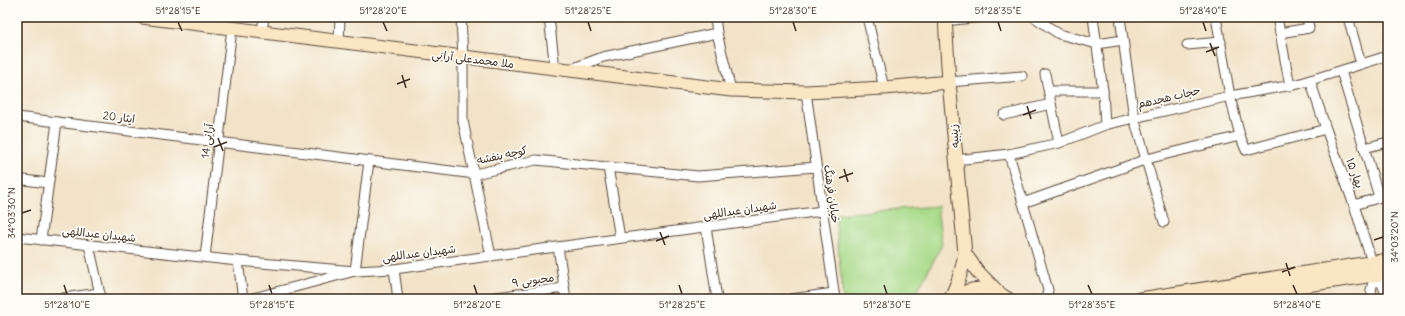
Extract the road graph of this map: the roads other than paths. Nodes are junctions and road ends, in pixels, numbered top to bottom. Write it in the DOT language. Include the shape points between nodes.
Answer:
graph roads {
  1 [pos="142,17"];
  2 [pos="264,17"];
  3 [pos="340,17"];
  4 [pos="461,17"];
  5 [pos="550,17"];
  6 [pos="715,17"];
  7 [pos="867,17"];
  8 [pos="981,17"];
  9 [pos="1034,17"];
  10 [pos="1093,17"];
  11 [pos="1120,17"];
  12 [pos="1216,17"];
  13 [pos="1277,17"];
  14 [pos="1307,17"];
  15 [pos="1348,17"];
  16 [pos="945,19"];
  17 [pos="232,28"];
  18 [pos="262,32"];
  19 [pos="717,33"];
  20 [pos="1280,33"];
  21 [pos="1123,40"];
  22 [pos="339,42"];
  23 [pos="1221,42"];
  24 [pos="1097,44"];
  25 [pos="1187,45"];
  26 [pos="1388,57"];
  27 [pos="463,58"];
  28 [pos="1361,64"];
  29 [pos="561,70"];
  30 [pos="1341,71"];
  31 [pos="1045,74"];
  32 [pos="1022,76"];
  33 [pos="1310,80"];
  34 [pos="949,82"];
  35 [pos="1290,86"];
  36 [pos="884,88"];
  37 [pos="731,90"];
  38 [pos="1103,91"];
  39 [pos="806,92"];
  40 [pos="1049,92"];
  41 [pos="1230,96"];
  42 [pos="1051,104"];
  43 [pos="1004,115"];
  44 [pos="17,117"];
  45 [pos="1134,118"];
  46 [pos="57,122"];
  47 [pos="1105,125"];
  48 [pos="1326,129"];
  49 [pos="1240,136"];
  50 [pos="219,142"];
  51 [pos="1388,142"];
  52 [pos="1059,143"];
  53 [pos="1364,148"];
  54 [pos="1009,154"];
  55 [pos="1147,159"];
  56 [pos="956,160"];
  57 [pos="369,161"];
  58 [pos="608,167"];
  59 [pos="816,167"];
  60 [pos="475,174"];
  61 [pos="17,179"];
  62 [pos="48,183"];
  63 [pos="1383,196"];
  64 [pos="1023,203"];
  65 [pos="1354,205"];
  66 [pos="822,211"];
  67 [pos="1164,222"];
  68 [pos="706,227"];
  69 [pos="17,236"];
  70 [pos="620,238"];
  71 [pos="40,240"];
  72 [pos="89,245"];
  73 [pos="558,247"];
  74 [pos="965,254"];
  75 [pos="491,256"];
  76 [pos="205,257"];
  77 [pos="1388,260"];
  78 [pos="238,261"];
  79 [pos="1372,262"];
  80 [pos="394,269"];
  81 [pos="355,270"];
  82 [pos="1388,273"];
  83 [pos="1374,275"];
  84 [pos="564,288"];
  85 [pos="101,296"];
  86 [pos="834,296"];
  87 [pos="1003,296"];
  88 [pos="55,299"];
  89 [pos="243,299"];
  90 [pos="250,299"];
  91 [pos="398,299"];
  92 [pos="481,299"];
  93 [pos="566,299"];
  94 [pos="717,299"];
  95 [pos="791,299"];
  96 [pos="952,299"];
  97 [pos="1046,299"];
  98 [pos="1140,299"];
  99 [pos="1211,299"];
  100 [pos="1373,299"];
  101 [pos="1387,299"];
  1 -- 17 [label="street, ملا محمدعلی آرانی"];
  2 -- 18 [label="street"];
  3 -- 22 [label="street"];
  4 -- 27 [label="street"];
  5 -- 29 [label="street"];
  6 -- 19 [label="street"];
  7 -- 36 [label="street"];
  8 -- 16 [label="street"];
  9 -- 24 [label="street" via="1060,34"];
  10 -- 24 [label="street"];
  11 -- 21 [label="street"];
  12 -- 23 [label="street"];
  13 -- 20 [label="street"];
  14 -- 20 [label="street" via="1309,28"];
  15 -- 28 [label="street"];
  16 -- 34 [label="street, زینبیه"];
  17 -- 18 [label="street, ملا محمدعلی آرانی"];
  17 -- 50 [label="street, آرانی 14"];
  18 -- 22 [label="street, ملا محمدعلی آرانی"];
  19 -- 29 [label="street" via="603,57"];
  19 -- 37 [label="street"];
  20 -- 35 [label="street"];
  21 -- 24 [label="street"];
  21 -- 45 [label="street"];
  22 -- 27 [label="street, ملا محمدعلی آرانی"];
  23 -- 25 [label="street"];
  23 -- 41 [label="street"];
  24 -- 38 [label="street"];
  26 -- 28 [label="street, حجاب هجدهم"];
  27 -- 29 [label="street, ملا محمدعلی آرانی"];
  27 -- 60 [label="street" via="463,121"];
  28 -- 30 [label="street, حجاب هجدهم"];
  29 -- 37 [label="street, ملا محمدعلی آرانی"];
  30 -- 33 [label="street, حجاب هجدهم"];
  30 -- 53 [label="street"];
  31 -- 40 [label="street"];
  32 -- 34 [label="street"];
  33 -- 35 [label="street, حجاب هجدهم"];
  33 -- 48 [label="street, بهار ۱۵"];
  34 -- 36 [label="street, ملا محمدعلی آرانی"];
  34 -- 56 [label="street, زینبیه"];
  35 -- 41 [label="street, حجاب هجدهم"];
  36 -- 39 [label="street, ملا محمدعلی آرانی"];
  37 -- 39 [label="street, ملا محمدعلی آرانی"];
  38 -- 40 [label="street"];
  38 -- 47 [label="street"];
  39 -- 59 [label="street, خیابان فرهنگ"];
  40 -- 42 [label="street"];
  41 -- 45 [label="street, حجاب هجدهم"];
  41 -- 49 [label="street"];
  42 -- 43 [label="street"];
  42 -- 52 [label="street"];
  44 -- 46 [label="street, ایثار 20"];
  45 -- 47 [label="street, حجاب هجدهم"];
  45 -- 55 [label="street"];
  46 -- 50 [label="street, ایثار 20"];
  46 -- 62 [label="street"];
  47 -- 52 [label="street, حجاب هجدهم"];
  48 -- 49 [label="street" via="1246,150"];
  48 -- 65 [label="street, بهار ۱۵"];
  49 -- 55 [label="street"];
  50 -- 57 [label="street, کوچه بنفشه"];
  50 -- 76 [label="street, آرانی 14"];
  51 -- 53 [label="street"];
  52 -- 54 [label="street, حجاب هجدهم"];
  53 -- 63 [label="street"];
  54 -- 56 [label="street, حجاب هجدهم"];
  54 -- 64 [label="street"];
  55 -- 64 [label="street"];
  55 -- 67 [label="street"];
  56 -- 74 [label="street, زینبیه"];
  57 -- 60 [label="street, کوچه بنفشه"];
  57 -- 81 [label="street"];
  58 -- 59 [label="street, کوچه بنفشه" via="698,176"];
  58 -- 60 [label="street, کوچه بنفشه" via="536,160"];
  58 -- 70 [label="street"];
  59 -- 66 [label="street, خیابان فرهنگ"];
  60 -- 75 [label="street"];
  61 -- 62 [label="street"];
  62 -- 71 [label="street"];
  63 -- 65 [label="street"];
  64 -- 97 [label="street" via="1048,290"];
  65 -- 79 [label="street, بهار ۱۵"];
  66 -- 68 [label="street, شهیدان عبداللهی"];
  66 -- 86 [label="street, خیابان فرهنگ"];
  68 -- 70 [label="street, شهیدان عبداللهی"];
  68 -- 94 [label="street"];
  69 -- 71 [label="street, شهیدان عبداللهی"];
  70 -- 73 [label="street, شهیدان عبداللهی"];
  71 -- 72 [label="street, شهیدان عبداللهی"];
  72 -- 76 [label="street, شهیدان عبداللهی"];
  72 -- 85 [label="street"];
  73 -- 75 [label="street, شهیدان عبداللهی"];
  73 -- 84 [label="street"];
  74 -- 87 [label="street" via="978,272"];
  74 -- 96 [label="street, زینبیه"];
  75 -- 80 [label="street, شهیدان عبداللهی"];
  76 -- 78 [label="street, شهیدان عبداللهی"];
  77 -- 79 [label="street"];
  78 -- 81 [label="street, شهیدان عبداللهی"];
  78 -- 89 [label="street"];
  79 -- 83 [label="street, بهار ۱۵"];
  79 -- 98 [label="street"];
  80 -- 81 [label="street, شهیدان عبداللهی"];
  80 -- 91 [label="street"];
  81 -- 90 [label="street"];
  82 -- 83 [label="street"];
  83 -- 99 [label="street"];
  83 -- 100 [label="street" via="1371,290"];
  83 -- 101 [label="street" via="1383,286"];
  84 -- 92 [label="street, محبوبی ۹"];
  84 -- 93 [label="street"];
  85 -- 88 [label="street"];
  86 -- 95 [label="street"];
  87 -- 96 [label="street" via="987,289 975,289"];
}
